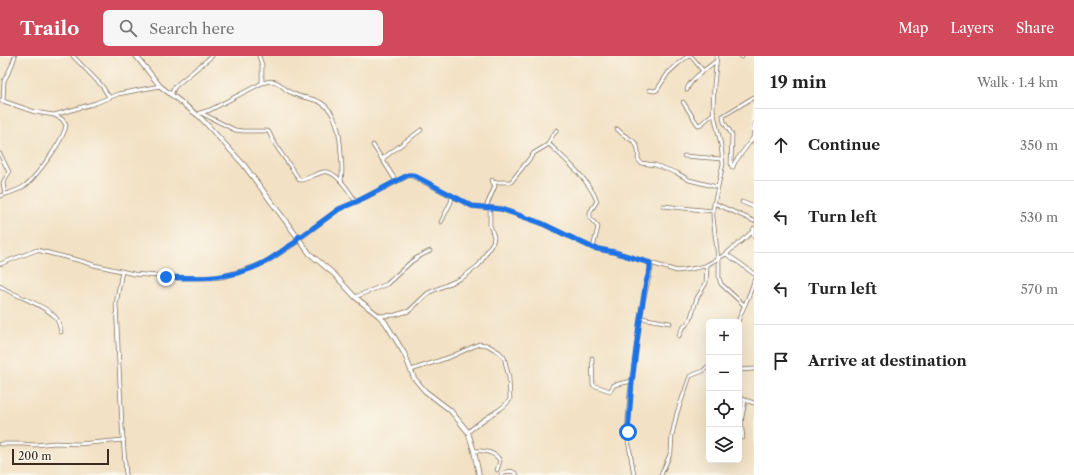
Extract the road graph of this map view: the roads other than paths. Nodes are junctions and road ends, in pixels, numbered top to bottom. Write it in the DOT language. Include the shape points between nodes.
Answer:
graph roads {
  1 [pos="15,56"];
  2 [pos="73,56"];
  3 [pos="136,56"];
  4 [pos="212,56"];
  5 [pos="259,56"];
  6 [pos="688,56"];
  7 [pos="717,56"];
  8 [pos="716,62"];
  9 [pos="704,71"];
  10 [pos="262,83"];
  11 [pos="160,86"];
  12 [pos="649,90"];
  13 [pos="687,90"];
  14 [pos="171,95"];
  15 [pos="109,97"];
  16 [pos="754,97"];
  17 [pos="2,101"];
  18 [pos="683,102"];
  19 [pos="192,112"];
  20 [pos="200,113"];
  21 [pos="714,113"];
  22 [pos="54,115"];
  23 [pos="754,124"];
  24 [pos="617,129"];
  25 [pos="421,130"];
  26 [pos="558,130"];
  27 [pos="754,138"];
  28 [pos="548,144"];
  29 [pos="373,145"];
  30 [pos="0,154"];
  31 [pos="684,156"];
  32 [pos="382,159"];
  33 [pos="722,159"];
  34 [pos="340,181"];
  35 [pos="396,181"];
  36 [pos="717,187"];
  37 [pos="5,194"];
  38 [pos="0,196"];
  39 [pos="452,196"];
  40 [pos="356,202"];
  41 [pos="742,202"];
  42 [pos="714,203"];
  43 [pos="663,206"];
  44 [pos="488,207"];
  45 [pos="754,207"];
  46 [pos="713,211"];
  47 [pos="754,221"];
  48 [pos="441,222"];
  49 [pos="754,228"];
  50 [pos="752,232"];
  51 [pos="754,237"];
  52 [pos="298,240"];
  53 [pos="593,248"];
  54 [pos="430,251"];
  55 [pos="726,254"];
  56 [pos="718,258"];
  57 [pos="650,263"];
  58 [pos="0,264"];
  59 [pos="707,265"];
  60 [pos="658,266"];
  61 [pos="650,269"];
  62 [pos="122,271"];
  63 [pos="754,274"];
  64 [pos="754,280"];
  65 [pos="0,286"];
  66 [pos="355,297"];
  67 [pos="744,305"];
  68 [pos="379,316"];
  69 [pos="641,318"];
  70 [pos="739,319"];
  71 [pos="670,323"];
  72 [pos="61,332"];
  73 [pos="679,336"];
  74 [pos="592,358"];
  75 [pos="706,368"];
  76 [pos="754,369"];
  77 [pos="411,370"];
  78 [pos="742,370"];
  79 [pos="632,381"];
  80 [pos="742,400"];
  81 [pos="745,401"];
  82 [pos="754,403"];
  83 [pos="468,432"];
  84 [pos="743,438"];
  85 [pos="124,440"];
  86 [pos="0,444"];
  87 [pos="474,451"];
  88 [pos="497,470"];
  89 [pos="126,475"];
  90 [pos="479,475"];
  91 [pos="501,475"];
  92 [pos="517,475"];
  93 [pos="634,475"];
  94 [pos="661,475"];
  1 -- 17 [label="street" via="4,81"];
  2 -- 15 [label="street"];
  3 -- 11 [label="street"];
  4 -- 14 [label="street" via="179,83"];
  5 -- 10 [label="street"];
  6 -- 9 [label="street" via="692,57"];
  6 -- 12 [label="street" via="668,74 657,90"];
  7 -- 8 [label="street"];
  8 -- 9 [label="street"];
  8 -- 21 [label="street"];
  9 -- 13 [label="street"];
  10 -- 20 [label="street"];
  10 -- 34 [label="street" via="276,81 293,94 327,107 340,132 343,165"];
  11 -- 14 [label="street"];
  11 -- 15 [label="street"];
  14 -- 19 [label="street"];
  15 -- 22 [label="street"];
  16 -- 27 [label="street" via="723,116 732,135 732,167"];
  17 -- 22 [label="street" via="35,112"];
  18 -- 21 [label="street" via="698,125"];
  19 -- 20 [label="street"];
  19 -- 52 [label="street" via="200,117 244,164"];
  20 -- 34 [label="street" via="235,130 269,132 281,155 299,180 324,171 335,174"];
  21 -- 33 [label="street"];
  22 -- 37 [label="street" via="62,119 66,125 61,139 26,185"];
  23 -- 27 [label="street"];
  24 -- 36 [label="street" via="638,145 638,159 641,163 655,165 689,180"];
  25 -- 32 [label="street"];
  26 -- 28 [label="street"];
  28 -- 44 [label="street" via="534,153 510,182 493,182 495,186"];
  28 -- 53 [label="street" via="565,159 594,194 596,201 590,218 598,227"];
  29 -- 32 [label="street"];
  30 -- 37 [label="street" via="9,172 3,183"];
  31 -- 33 [label="street"];
  32 -- 35 [label="street"];
  33 -- 36 [label="street"];
  34 -- 40 [label="street"];
  35 -- 39 [label="street" via="413,175"];
  35 -- 40 [label="street"];
  36 -- 42 [label="street"];
  37 -- 38 [label="street"];
  39 -- 44 [label="street" via="472,206"];
  39 -- 48 [label="street"];
  40 -- 52 [label="street" via="339,209"];
  41 -- 45 [label="street"];
  42 -- 46 [label="street"];
  42 -- 47 [label="street"];
  43 -- 46 [label="street"];
  44 -- 53 [label="street" via="541,223"];
  44 -- 68 [label="street" via="494,237 479,265 462,278 428,293 409,311"];
  46 -- 56 [label="street"];
  49 -- 50 [label="street"];
  50 -- 51 [label="street"];
  50 -- 55 [label="street"];
  52 -- 62 [label="street" via="266,262 222,277 183,278"];
  52 -- 66 [label="street"];
  53 -- 57 [label="street"];
  54 -- 66 [label="street" via="412,261 387,284"];
  55 -- 56 [label="street"];
  55 -- 63 [label="street"];
  56 -- 59 [label="street"];
  56 -- 67 [label="street" via="721,284"];
  57 -- 60 [label="street"];
  57 -- 61 [label="street"];
  58 -- 62 [label="street" via="38,250"];
  59 -- 60 [label="street" via="681,271"];
  59 -- 73 [label="street" via="705,287 697,298 690,320 681,329"];
  60 -- 61 [label="street"];
  61 -- 69 [label="street"];
  62 -- 85 [label="street" via="116,304"];
  64 -- 67 [label="street"];
  65 -- 72 [label="street" via="54,316"];
  66 -- 68 [label="street"];
  67 -- 70 [label="street"];
  68 -- 77 [label="street" via="389,328"];
  69 -- 71 [label="street"];
  69 -- 79 [label="street"];
  74 -- 79 [label="street" via="593,385 610,391 614,385"];
  75 -- 94 [label="street" via="690,376 677,413 671,452"];
  76 -- 78 [label="street"];
  77 -- 83 [label="street" via="419,384 450,410"];
  77 -- 83 [label="street" via="479,344 487,345 502,355 508,370 510,399"];
  79 -- 93 [label="street" via="627,434"];
  80 -- 81 [label="street"];
  81 -- 82 [label="street"];
  81 -- 84 [label="street" via="741,422"];
  83 -- 87 [label="street"];
  85 -- 86 [label="street" via="78,444"];
  85 -- 89 [label="street"];
  87 -- 88 [label="street" via="487,451 498,457 500,461"];
  87 -- 90 [label="street"];
  91 -- 92 [label="street" via="509,471"];
}
